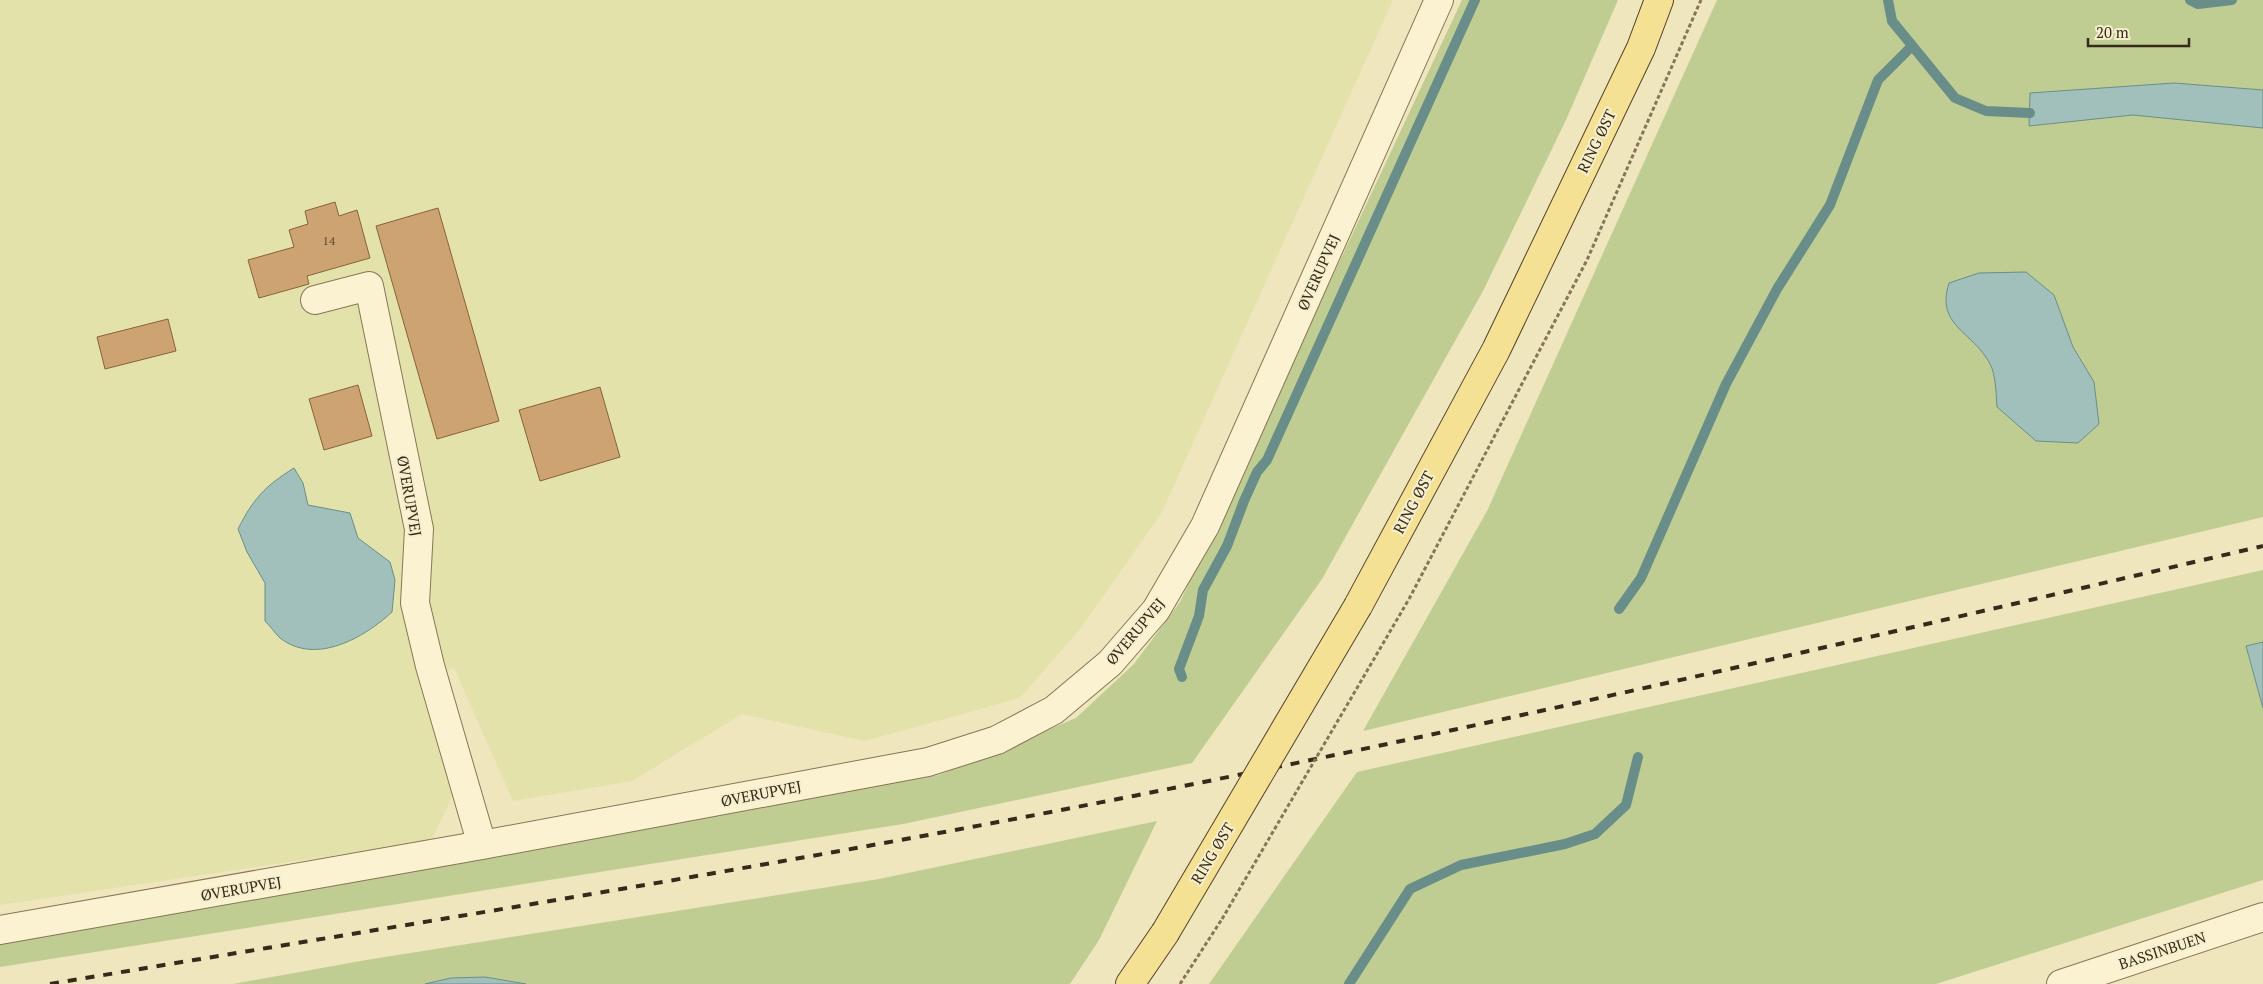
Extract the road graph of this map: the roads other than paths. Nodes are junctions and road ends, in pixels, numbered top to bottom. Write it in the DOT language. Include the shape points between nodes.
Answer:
graph roads {
  1 [pos="1439,0"];
  2 [pos="1658,0"];
  3 [pos="315,300"];
  4 [pos="482,845"];
  5 [pos="2263,917"];
  6 [pos="0,930"];
  7 [pos="1130,984"];
  8 [pos="2061,984"];
  1 -- 4 [label="street, ØVERUPVEJ" via="1205,526 1156,610 1110,663 1054,710 997,740 928,762"];
  2 -- 7 [label="main road, RING ØST, bridge" via="1640,48 1496,350 1358,606 1165,934"];
  3 -- 4 [label="street, ØVERUPVEJ" via="369,286 419,529 415,603"];
  4 -- 6 [label="street, ØVERUPVEJ"];
  5 -- 8 [label="street, BASSINBUEN"];
}
